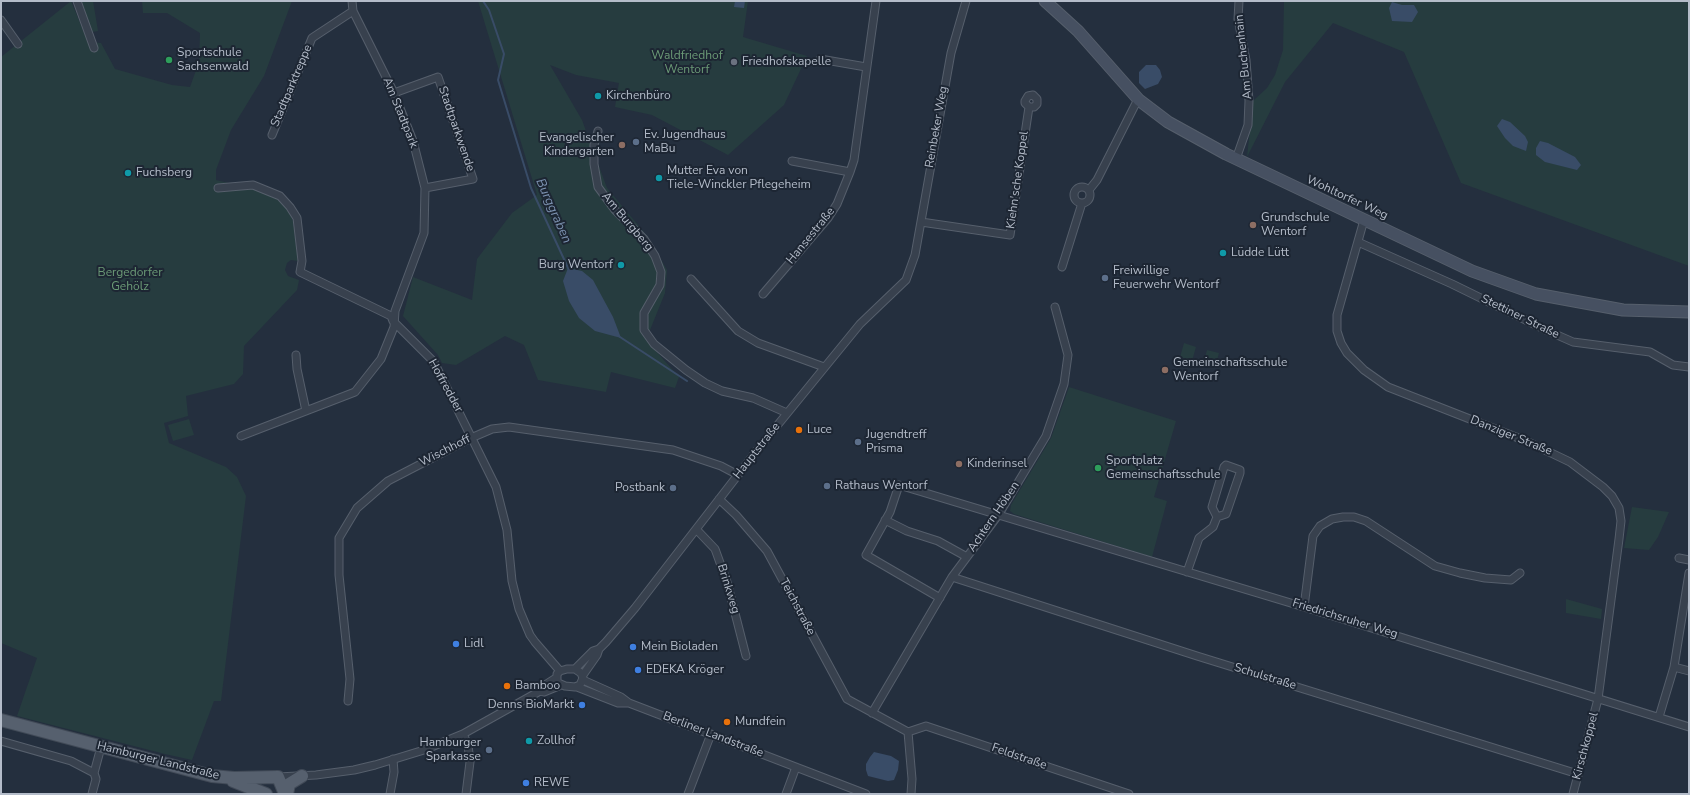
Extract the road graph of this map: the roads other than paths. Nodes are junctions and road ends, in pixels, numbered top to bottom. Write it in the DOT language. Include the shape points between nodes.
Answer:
graph roads {
  1 [pos="77,1"];
  2 [pos="352,1"];
  3 [pos="876,1"];
  4 [pos="966,1"];
  5 [pos="1045,1"];
  6 [pos="1239,1"];
  7 [pos="353,11"];
  8 [pos="1,20"];
  9 [pos="18,44"];
  10 [pos="94,48"];
  11 [pos="820,58"];
  12 [pos="866,67"];
  13 [pos="394,93"];
  14 [pos="1139,100"];
  15 [pos="1029,107"];
  16 [pos="598,131"];
  17 [pos="272,135"];
  18 [pos="1236,159"];
  19 [pos="792,161"];
  20 [pos="850,172"];
  21 [pos="218,188"];
  22 [pos="425,188"];
  23 [pos="1089,190"];
  24 [pos="1082,203"];
  25 [pos="1364,220"];
  26 [pos="921,222"];
  27 [pos="1358,242"];
  28 [pos="915,255"];
  29 [pos="1062,267"];
  30 [pos="691,279"];
  31 [pos="762,294"];
  32 [pos="1055,307"];
  33 [pos="1689,312"];
  34 [pos="394,321"];
  35 [pos="296,355"];
  36 [pos="824,367"];
  37 [pos="1689,367"];
  38 [pos="306,411"];
  39 [pos="788,413"];
  40 [pos="241,436"];
  41 [pos="472,438"];
  42 [pos="738,475"];
  43 [pos="719,499"];
  44 [pos="1000,514"];
  45 [pos="1217,517"];
  46 [pos="885,520"];
  47 [pos="696,529"];
  48 [pos="967,557"];
  49 [pos="1679,558"];
  50 [pos="1689,560"];
  51 [pos="1187,572"];
  52 [pos="1520,573"];
  53 [pos="1689,573"];
  54 [pos="952,577"];
  55 [pos="940,598"];
  56 [pos="1304,607"];
  57 [pos="599,649"];
  58 [pos="746,656"];
  59 [pos="1674,667"];
  60 [pos="575,669"];
  61 [pos="1689,671"];
  62 [pos="558,674"];
  63 [pos="583,678"];
  64 [pos="561,685"];
  65 [pos="577,687"];
  66 [pos="540,691"];
  67 [pos="1598,699"];
  68 [pos="348,701"];
  69 [pos="629,703"];
  70 [pos="872,713"];
  71 [pos="1659,717"];
  72 [pos="1,720"];
  73 [pos="1689,727"];
  74 [pos="908,732"];
  75 [pos="463,734"];
  76 [pos="711,734"];
  77 [pos="1,741"];
  78 [pos="101,747"];
  79 [pos="393,760"];
  80 [pos="796,767"];
  81 [pos="94,773"];
  82 [pos="1578,774"];
  83 [pos="302,776"];
  84 [pos="220,777"];
  85 [pos="278,777"];
  86 [pos="92,794"];
  87 [pos="266,794"];
  88 [pos="272,794"];
  89 [pos="286,794"];
  90 [pos="390,794"];
  91 [pos="466,794"];
  92 [pos="688,794"];
  93 [pos="786,794"];
  94 [pos="866,794"];
  95 [pos="911,794"];
  96 [pos="1129,794"];
  97 [pos="1573,794"];
  1 -- 10 [label="street"];
  2 -- 7 [label="street, Am Stadtpark"];
  3 -- 12 [label="street, Hansestraße"];
  4 -- 26 [label="street, Reinbeker Weg" via="951,52"];
  5 -- 14 [label="main road, Wohltorfer Weg" via="1078,31"];
  6 -- 18 [label="street, Am Buchenhain" via="1238,19 1246,60 1249,101 1248,125"];
  7 -- 13 [label="street, Am Stadtpark"];
  7 -- 17 [label="street, Stadtparktreppe" via="312,38"];
  8 -- 9 [label="street"];
  11 -- 12 [label="street"];
  12 -- 20 [label="street, Hansestraße" via="854,160"];
  13 -- 22 [label="street, Am Stadtpark" via="413,141"];
  13 -- 22 [label="street, Stadtparkwende" via="438,77 473,179"];
  14 -- 18 [label="main road, Wohltorfer Weg" via="1168,122"];
  14 -- 23 [label="street" via="1097,180"];
  15 -- 26 [label="street, Kiehn'sche Koppel" via="1010,235"];
  16 -- 39 [label="street, Am Burgberg" via="594,144 594,164 598,187 615,210 644,239 661,272 660,285 644,313 644,330 654,344 705,383 722,391 753,398"];
  18 -- 25 [label="main road, Wohltorfer Weg"];
  19 -- 20 [label="street"];
  20 -- 31 [label="street, Hansestraße" via="837,204 828,218"];
  21 -- 34 [label="street, Hoffredder" via="252,186 280,196 297,218 302,261 300,272 372,306 391,316"];
  22 -- 34 [label="street, Am Stadtpark" via="424,233 395,311"];
  23 -- 24 [label="street" via="1089,200"];
  23 -- 24 [label="street" via="1082,187 1075,191 1075,199"];
  24 -- 29 [label="street"];
  25 -- 27 [label="street, Danziger Straße"];
  25 -- 33 [label="main road, Wohltorfer Weg" via="1472,271 1536,294 1623,310"];
  26 -- 28 [label="street, Reinbeker Weg"];
  27 -- 37 [label="street, Stettiner Straße" via="1573,342 1650,352 1673,366"];
  27 -- 67 [label="street, Danziger Straße" via="1336,325 1341,343 1364,370 1394,390 1559,456 1603,487 1619,508 1621,521"];
  28 -- 36 [label="street, Hauptstraße" via="906,280 860,324"];
  30 -- 36 [label="street" via="738,331 758,343"];
  32 -- 44 [label="street, Achtern Höben" via="1068,355 1064,384 1046,436"];
  34 -- 38 [label="street, Am Stadtpark" via="394,327 380,359 355,392"];
  34 -- 41 [label="street, Hoffredder" via="434,362"];
  35 -- 38 [label="street"];
  36 -- 39 [label="street, Hauptstraße"];
  38 -- 40 [label="street, Am Stadtpark"];
  39 -- 42 [label="street, Hauptstraße"];
  41 -- 42 [label="street, Wischhoff" via="492,429 509,427 673,450 721,466"];
  41 -- 62 [label="street, Hoffredder" via="496,487 507,530 512,581 519,609 534,642"];
  41 -- 68 [label="street, Wischhoff" via="388,481 356,508 338,538 339,575 350,680"];
  42 -- 43 [label="street, Hauptstraße"];
  43 -- 47 [label="street, Hauptstraße"];
  43 -- 70 [label="street, Teichstraße" via="767,551 847,699"];
  44 -- 46 [label="street, Friedrichsruher Weg" via="899,485"];
  44 -- 48 [label="street, Achtern Höben"];
  44 -- 51 [label="street, Friedrichsruher Weg" via="1013,521"];
  45 -- 45 [label="street" via="1226,514 1240,473 1240,470 1226,465 1212,507"];
  45 -- 51 [label="street" via="1213,527 1199,538"];
  46 -- 48 [label="street" via="907,531 938,541"];
  46 -- 55 [label="street" via="866,554"];
  47 -- 57 [label="street, Hauptstraße" via="635,608"];
  47 -- 58 [label="street, Brinkweg" via="715,549 727,582"];
  48 -- 54 [label="street, Achtern Höben"];
  49 -- 50 [label="street"];
  51 -- 56 [label="street, Friedrichsruher Weg"];
  52 -- 56 [label="street" via="1511,580 1485,578 1435,566 1366,520 1343,517 1320,526 1313,536"];
  53 -- 59 [label="street"];
  54 -- 55 [label="street, Achtern Höben"];
  54 -- 82 [label="street, Schulstraße"];
  55 -- 70 [label="street, Achtern Höben"];
  56 -- 67 [label="street, Friedrichsruher Weg"];
  57 -- 60 [label="street, Hauptstraße" via="593,651"];
  57 -- 63 [label="street, Hauptstraße"];
  59 -- 61 [label="street"];
  59 -- 71 [label="street"];
  60 -- 62 [label="street"];
  60 -- 63 [label="street, Berliner Landstraße"];
  62 -- 64 [label="street, Hoffredder" via="558,683"];
  62 -- 66 [label="street, Hamburger Landstraße"];
  63 -- 65 [label="street, Hauptstraße"];
  63 -- 69 [label="street, Berliner Landstraße"];
  64 -- 65 [label="street, Berliner Landstraße"];
  64 -- 66 [label="street, Hamburger Landstraße" via="544,692"];
  65 -- 69 [label="street, Berliner Landstraße" via="618,703"];
  66 -- 75 [label="street, Hamburger Landstraße"];
  67 -- 71 [label="street, Friedrichsruher Weg"];
  67 -- 82 [label="street, Kirschkoppel"];
  69 -- 76 [label="street, Berliner Landstraße"];
  70 -- 74 [label="street, Teichstraße"];
  71 -- 73 [label="street, Friedrichsruher Weg"];
  72 -- 78 [label="main road, Hamburger Landstraße"];
  74 -- 95 [label="street"];
  74 -- 96 [label="street, Feldstraße" via="926,726"];
  75 -- 79 [label="street, Hamburger Landstraße"];
  75 -- 91 [label="street" via="468,745 470,762"];
  76 -- 80 [label="street, Berliner Landstraße"];
  76 -- 92 [label="street"];
  77 -- 81 [label="street" via="71,761"];
  78 -- 81 [label="street"];
  78 -- 84 [label="main road, Hamburger Landstraße"];
  79 -- 83 [label="street, Hamburger Landstraße" via="354,770"];
  79 -- 90 [label="street" via="394,772"];
  80 -- 93 [label="street"];
  80 -- 94 [label="street, Berliner Landstraße"];
  81 -- 86 [label="street" via="96,779"];
  82 -- 97 [label="street, Kirschkoppel"];
  83 -- 85 [label="street, Hamburger Landstraße"];
  83 -- 89 [label="main road" via="289,784"];
  84 -- 85 [label="main road, Hamburger Landstraße"];
  84 -- 87 [label="main road"];
  85 -- 88 [label="main road" via="272,785"];
  85 -- 89 [label="main road"];
}
